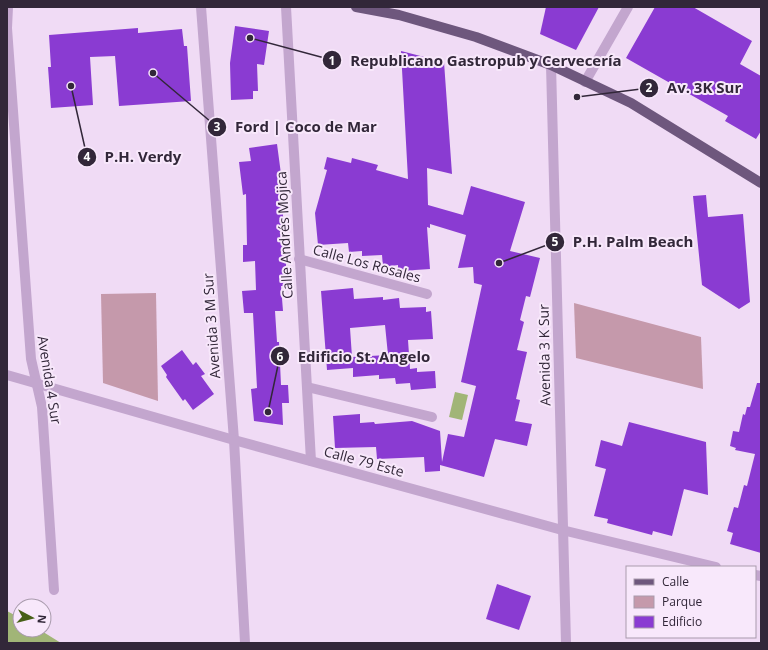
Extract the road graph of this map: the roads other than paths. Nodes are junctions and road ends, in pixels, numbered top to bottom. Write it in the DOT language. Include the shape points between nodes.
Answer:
graph roads {
  1 [pos="8,7"];
  2 [pos="201,7"];
  3 [pos="286,7"];
  4 [pos="356,7"];
  5 [pos="628,7"];
  6 [pos="551,66"];
  7 [pos="585,82"];
  8 [pos="12,156"];
  9 [pos="761,183"];
  10 [pos="299,259"];
  11 [pos="427,294"];
  12 [pos="7,375"];
  13 [pos="36,383"];
  14 [pos="307,387"];
  15 [pos="432,417"];
  16 [pos="234,440"];
  17 [pos="311,461"];
  18 [pos="562,530"];
  19 [pos="712,566"];
  20 [pos="54,590"];
  21 [pos="245,643"];
  22 [pos="566,643"];
  1 -- 8 [label="street, Avenida 4 Sur"];
  2 -- 16 [label="street, Avenida 3 M Sur"];
  3 -- 10 [label="street, Calle Andrés Mojica"];
  4 -- 6 [label="main road" via="399,15 476,37"];
  5 -- 7 [label="street"];
  6 -- 7 [label="main road"];
  6 -- 18 [label="street, Avenida 3 K Sur"];
  7 -- 9 [label="main road" via="631,103"];
  8 -- 13 [label="street, Avenida 4 Sur" via="31,359"];
  10 -- 11 [label="street, Calle Los Rosales"];
  10 -- 14 [label="street, Calle Andrés Mojica"];
  12 -- 13 [label="street, Calle 79 Este"];
  13 -- 16 [label="street, Calle 79 Este"];
  13 -- 20 [label="street, Avenida 4 Sur" via="42,408"];
  14 -- 15 [label="street"];
  14 -- 17 [label="street, Calle Andrés Mojica"];
  16 -- 17 [label="street, Calle 79 Este"];
  16 -- 21 [label="street, Avenida 3 M Sur"];
  17 -- 18 [label="street, Calle 79 Este"];
  18 -- 19 [label="street, Calle 79 Este"];
  18 -- 22 [label="street, Avenida 3 K Sur"];
}
